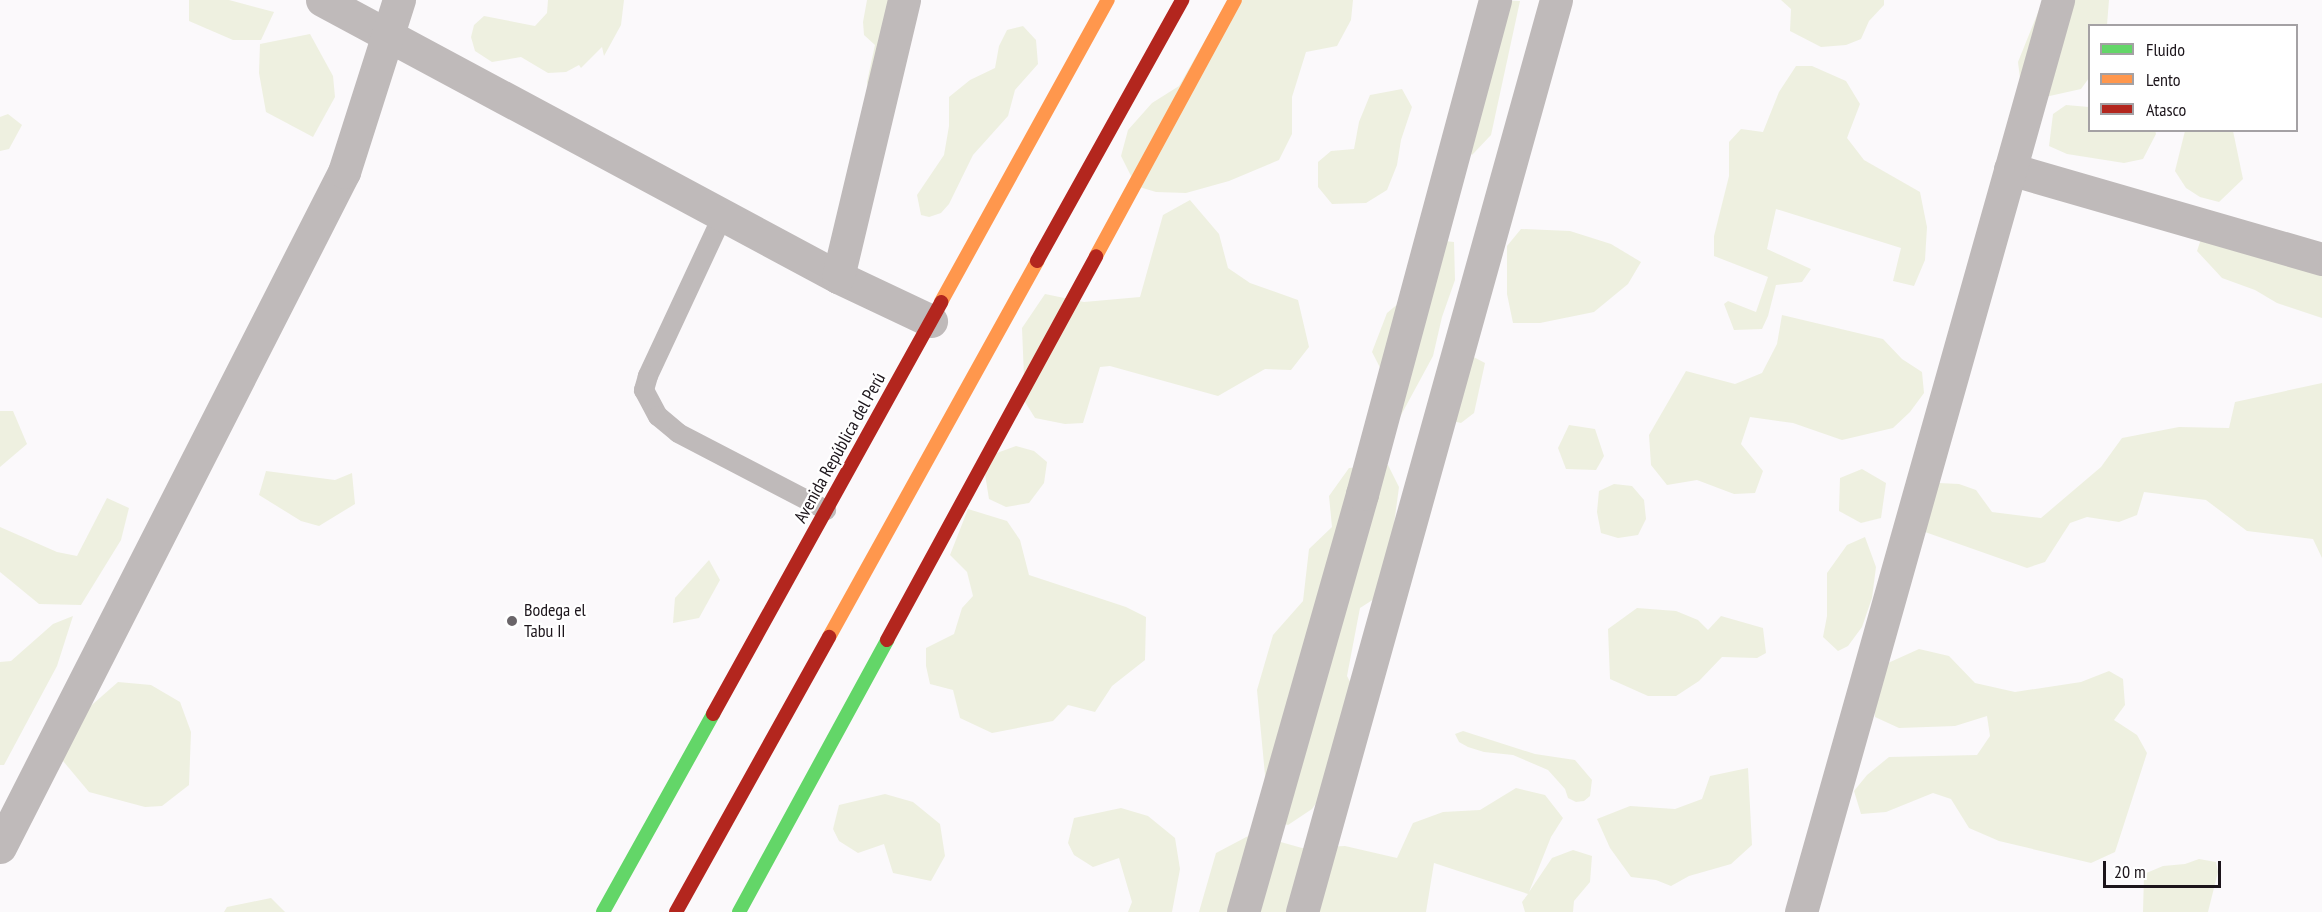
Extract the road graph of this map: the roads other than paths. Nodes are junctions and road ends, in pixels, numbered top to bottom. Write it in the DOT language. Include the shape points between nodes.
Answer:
graph roads {
  1 [pos="322,0"];
  2 [pos="399,0"];
  3 [pos="904,0"];
  4 [pos="1108,0"];
  5 [pos="1182,0"];
  6 [pos="1235,0"];
  7 [pos="1495,0"];
  8 [pos="1556,0"];
  9 [pos="2058,0"];
  10 [pos="389,36"];
  11 [pos="2010,170"];
  12 [pos="723,215"];
  13 [pos="2322,259"];
  14 [pos="838,277"];
  15 [pos="931,321"];
  16 [pos="826,510"];
  17 [pos="0,847"];
  18 [pos="603,912"];
  19 [pos="675,912"];
  20 [pos="739,912"];
  21 [pos="1243,912"];
  22 [pos="1302,912"];
  23 [pos="1801,912"];
  1 -- 10 [label="street"];
  2 -- 10 [label="street"];
  3 -- 14 [label="street"];
  4 -- 15 [label="main road, Avenida República del Perú"];
  5 -- 19 [label="main road"];
  6 -- 20 [label="main road"];
  7 -- 21 [label="street" via="1362,495"];
  8 -- 22 [label="street"];
  9 -- 11 [label="street"];
  10 -- 12 [label="street"];
  10 -- 17 [label="street" via="344,172"];
  11 -- 13 [label="street"];
  11 -- 23 [label="street"];
  12 -- 14 [label="street"];
  12 -- 16 [label="lane" via="644,390 658,416 678,433"];
  14 -- 15 [label="street"];
  15 -- 16 [label="main road, Avenida República del Perú"];
  16 -- 18 [label="main road, Avenida República del Perú"];
}
